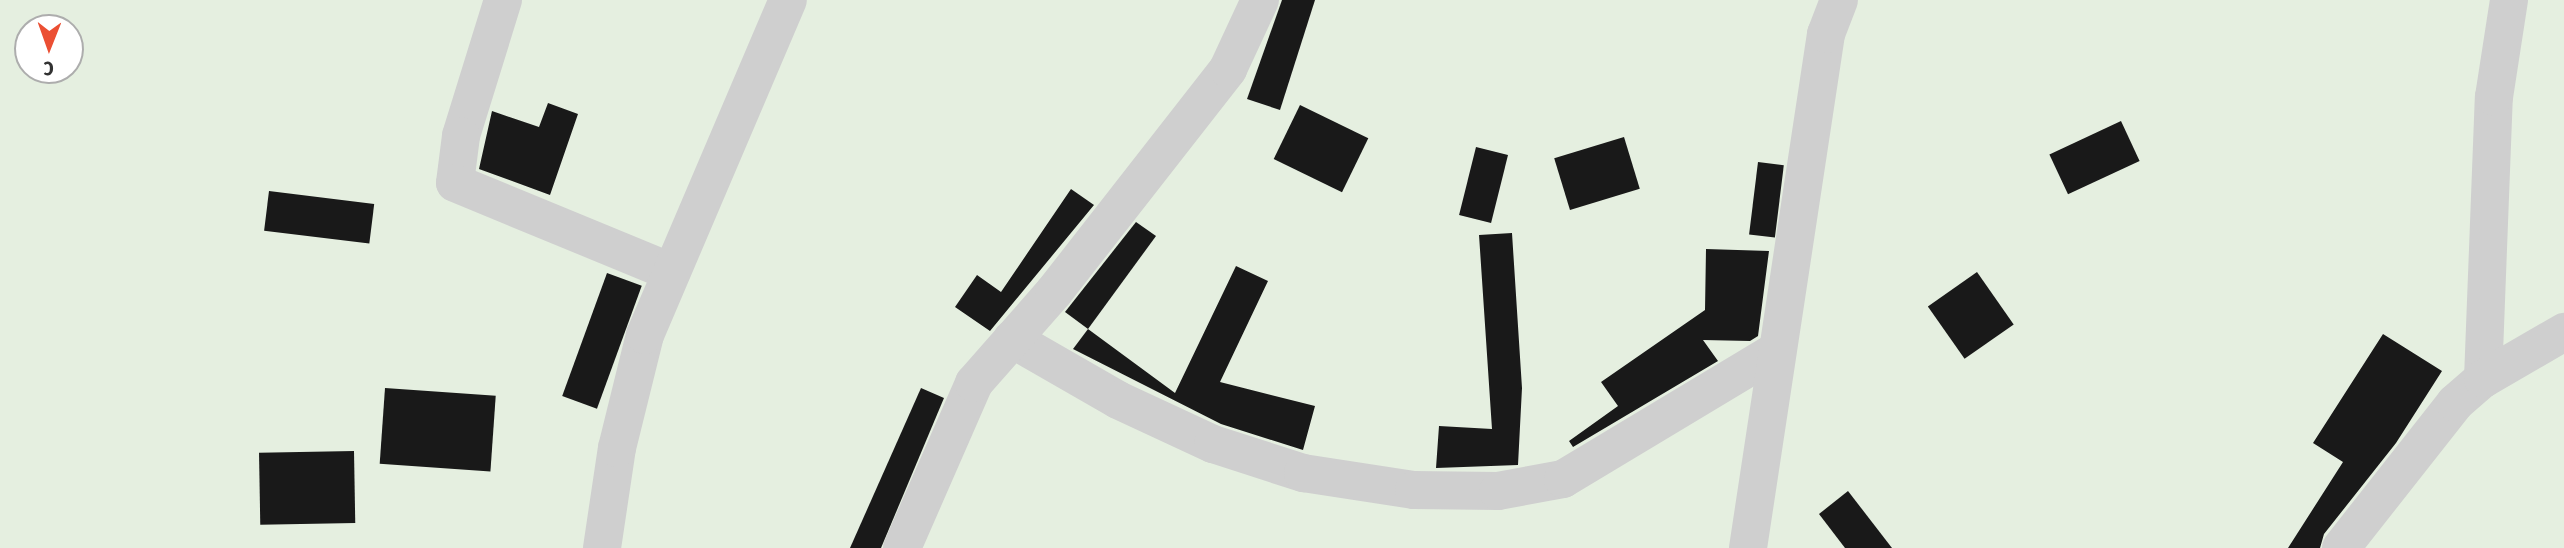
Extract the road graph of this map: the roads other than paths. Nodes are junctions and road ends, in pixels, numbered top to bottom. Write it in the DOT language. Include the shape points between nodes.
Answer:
graph roads {
  1 [pos="503,0"];
  2 [pos="788,0"];
  3 [pos="1260,0"];
  4 [pos="1839,0"];
  5 [pos="2509,0"];
  6 [pos="671,272"];
  7 [pos="2564,332"];
  8 [pos="1012,339"];
  9 [pos="1776,351"];
  10 [pos="2483,379"];
  11 [pos="602,548"];
  12 [pos="902,548"];
  13 [pos="1748,548"];
  14 [pos="2341,548"];
  1 -- 6 [label="street" via="461,136 455,183"];
  2 -- 6 [label="street"];
  3 -- 8 [label="street" via="1228,69"];
  4 -- 9 [label="street" via="1826,34"];
  5 -- 10 [label="street" via="2494,97"];
  6 -- 11 [label="street" via="636,365"];
  7 -- 10 [label="street"];
  8 -- 9 [label="street" via="1118,400 1213,444 1303,473 1414,490 1498,491 1563,479"];
  8 -- 12 [label="street" via="965,396"];
  9 -- 13 [label="street"];
  10 -- 14 [label="street" via="2455,402"];
}
